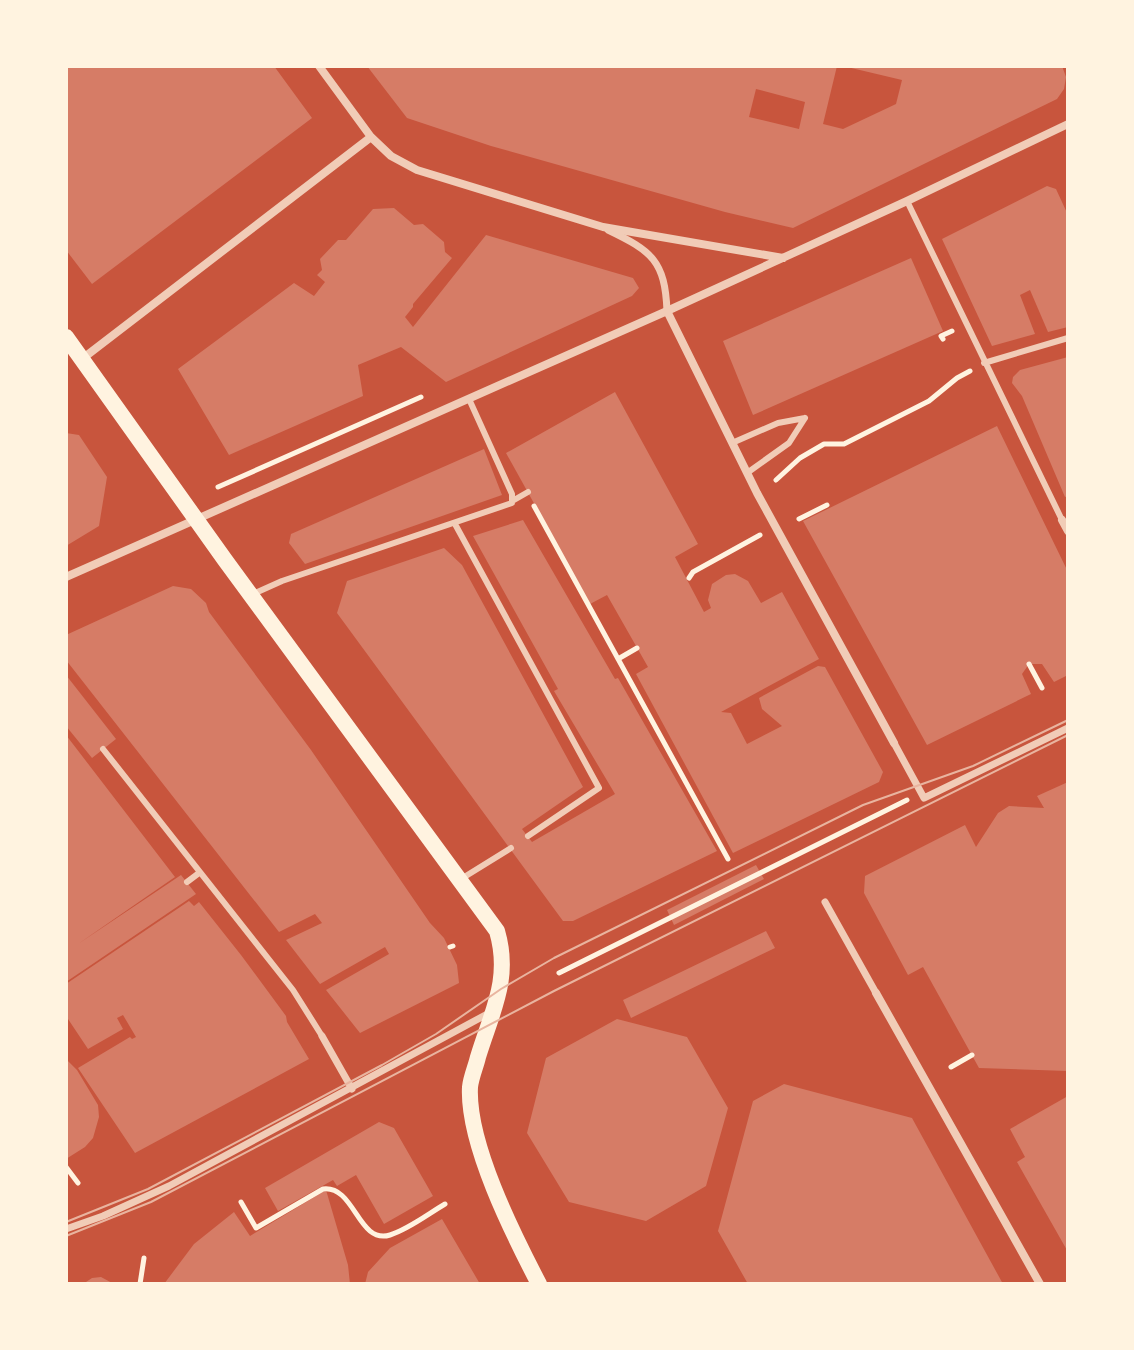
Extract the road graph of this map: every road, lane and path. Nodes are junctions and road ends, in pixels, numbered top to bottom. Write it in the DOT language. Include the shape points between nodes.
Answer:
graph roads {
  1 [pos="319,66"];
  2 [pos="1068,124"];
  3 [pos="371,137"];
  4 [pos="907,201"];
  5 [pos="603,227"];
  6 [pos="783,258"];
  7 [pos="667,311"];
  8 [pos="950,332"];
  9 [pos="66,337"];
  10 [pos="1068,338"];
  11 [pos="943,339"];
  12 [pos="82,359"];
  13 [pos="984,363"];
  14 [pos="970,370"];
  15 [pos="421,397"];
  16 [pos="469,399"];
  17 [pos="732,443"];
  18 [pos="747,473"];
  19 [pos="776,480"];
  20 [pos="218,487"];
  21 [pos="528,492"];
  22 [pos="513,502"];
  23 [pos="827,505"];
  24 [pos="799,519"];
  25 [pos="1065,519"];
  26 [pos="195,520"];
  27 [pos="455,524"];
  28 [pos="775,526"];
  29 [pos="1068,531"];
  30 [pos="66,577"];
  31 [pos="689,578"];
  32 [pos="251,595"];
  33 [pos="637,648"];
  34 [pos="618,659"];
  35 [pos="1029,664"];
  36 [pos="1042,688"];
  37 [pos="1068,728"];
  38 [pos="894,743"];
  39 [pos="103,749"];
  40 [pos="924,798"];
  41 [pos="528,836"];
  42 [pos="511,848"];
  43 [pos="728,859"];
  44 [pos="199,873"];
  45 [pos="458,881"];
  46 [pos="187,882"];
  47 [pos="825,902"];
  48 [pos="559,973"];
  49 [pos="876,993"];
  50 [pos="493,1011"];
  51 [pos="322,1036"];
  52 [pos="972,1055"];
  53 [pos="951,1067"];
  54 [pos="352,1089"];
  55 [pos="66,1167"];
  56 [pos="78,1183"];
  57 [pos="241,1202"];
  58 [pos="445,1204"];
  59 [pos="66,1229"];
  60 [pos="144,1258"];
  61 [pos="140,1284"];
  62 [pos="539,1284"];
  63 [pos="1040,1284"];
  1 -- 3 [label="street"];
  2 -- 4 [label="street"];
  3 -- 5 [label="street" via="417,170"];
  3 -- 12 [label="street"];
  4 -- 6 [label="street"];
  4 -- 13 [label="lane"];
  5 -- 6 [label="street"];
  5 -- 7 [label="street" via="638,244 657,263 666,285"];
  6 -- 7 [label="street"];
  7 -- 16 [label="street"];
  7 -- 17 [label="street"];
  8 -- 11 [label="path"];
  9 -- 12 [label="main road"];
  10 -- 13 [label="lane"];
  12 -- 26 [label="main road"];
  13 -- 25 [label="lane"];
  14 -- 19 [label="path" via="929,401 844,444 824,444"];
  15 -- 20 [label="path"];
  16 -- 22 [label="lane"];
  16 -- 26 [label="street"];
  17 -- 18 [label="street"];
  17 -- 18 [label="lane" via="778,423 805,418 789,443"];
  18 -- 28 [label="street"];
  21 -- 22 [label="lane"];
  22 -- 27 [label="lane"];
  22 -- 34 [label="path" via="534,506"];
  23 -- 24 [label="path"];
  25 -- 29 [label="street"];
  26 -- 30 [label="street"];
  26 -- 32 [label="main road"];
  27 -- 32 [label="lane"];
  27 -- 41 [label="lane" via="599,788"];
  28 -- 31 [label="path"];
  28 -- 38 [label="street"];
  32 -- 45 [label="main road"];
  33 -- 34 [label="path"];
  34 -- 43 [label="path"];
  35 -- 36 [label="path"];
  37 -- 40 [label="street"];
  38 -- 40 [label="street"];
  39 -- 44 [label="lane"];
  40 -- 48 [label="path" via="904,800"];
  42 -- 45 [label="lane"];
  44 -- 46 [label="lane"];
  44 -- 51 [label="lane" via="293,990"];
  45 -- 50 [label="main road" via="497,931 503,951 501,989"];
  47 -- 49 [label="street"];
  49 -- 63 [label="street"];
  50 -- 54 [label="street"];
  50 -- 62 [label="main road" via="471,1083 471,1106 491,1178"];
  51 -- 54 [label="street"];
  52 -- 53 [label="path"];
  54 -- 59 [label="street" via="144,1198"];
  55 -- 56 [label="path"];
  57 -- 58 [label="path" via="256,1228 329,1188 344,1197 378,1236 390,1235"];
  60 -- 61 [label="path"];
}
